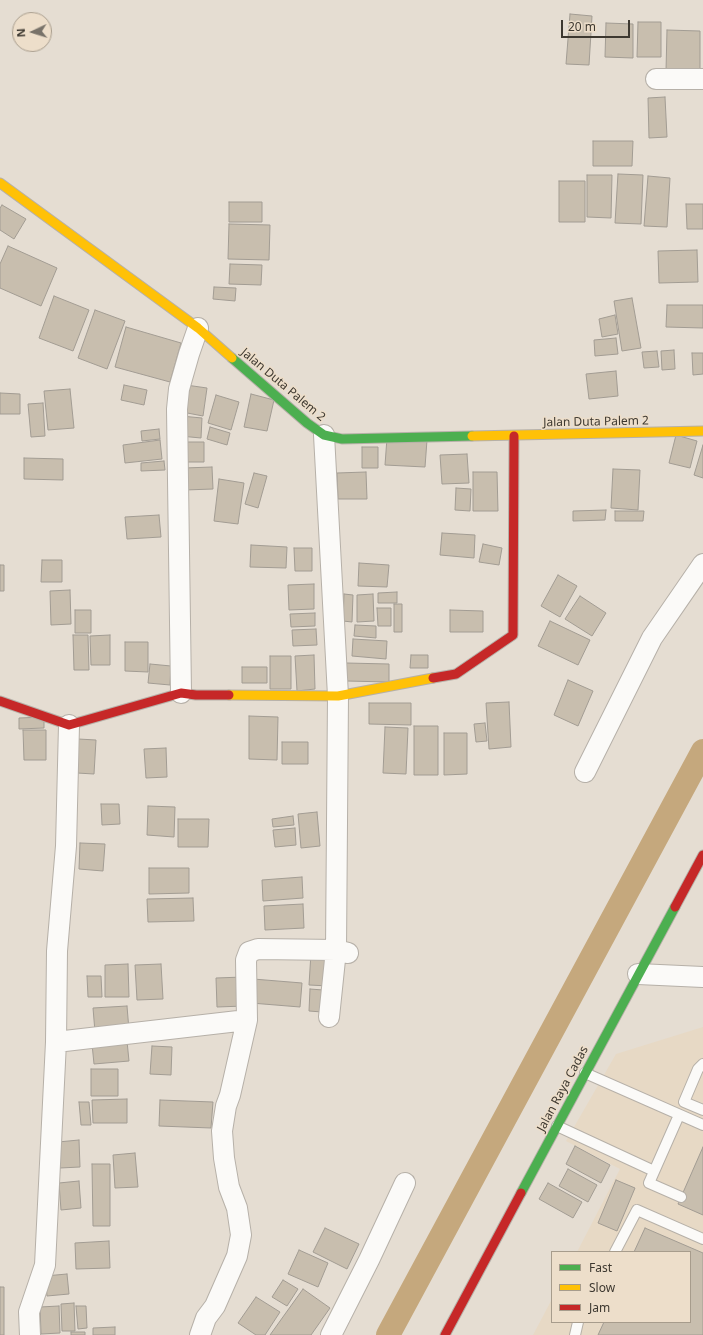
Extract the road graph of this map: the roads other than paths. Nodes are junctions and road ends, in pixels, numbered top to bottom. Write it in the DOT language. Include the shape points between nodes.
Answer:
graph roads {
  1 [pos="656,79"];
  2 [pos="703,79"];
  3 [pos="0,184"];
  4 [pos="198,328"];
  5 [pos="703,431"];
  6 [pos="324,435"];
  7 [pos="514,436"];
  8 [pos="703,564"];
  9 [pos="181,693"];
  10 [pos="338,696"];
  11 [pos="0,701"];
  12 [pos="69,725"];
  13 [pos="585,772"];
  14 [pos="703,856"];
  15 [pos="342,952"];
  16 [pos="638,974"];
  17 [pos="703,977"];
  18 [pos="329,1018"];
  19 [pos="247,1020"];
  20 [pos="56,1042"];
  21 [pos="703,1064"];
  22 [pos="585,1073"];
  23 [pos="703,1110"];
  24 [pos="679,1115"];
  25 [pos="703,1125"];
  26 [pos="557,1126"];
  27 [pos="654,1171"];
  28 [pos="405,1183"];
  29 [pos="681,1197"];
  30 [pos="703,1239"];
  31 [pos="616,1251"];
  32 [pos="578,1323"];
  33 [pos="30,1335"];
  34 [pos="200,1335"];
  35 [pos="331,1335"];
  36 [pos="445,1335"];
  37 [pos="575,1335"];
  1 -- 2 [label="street"];
  3 -- 4 [label="street, Jalan Duta Palem 2"];
  4 -- 6 [label="street, Jalan Duta Palem 2"];
  4 -- 9 [label="street" via="179,389 177,409"];
  5 -- 7 [label="street, Jalan Duta Palem 2"];
  6 -- 7 [label="street, Jalan Duta Palem 2" via="342,439"];
  6 -- 10 [label="street"];
  7 -- 10 [label="street" via="513,635 456,674"];
  8 -- 13 [label="street" via="652,638"];
  9 -- 10 [label="street"];
  9 -- 12 [label="street"];
  10 -- 15 [label="street"];
  11 -- 12 [label="street"];
  12 -- 20 [label="street" via="66,846 57,951"];
  14 -- 16 [label="street, Jalan Raya Cadas"];
  15 -- 18 [label="street"];
  15 -- 19 [label="street" via="258,949 249,952 246,960"];
  16 -- 17 [label="street"];
  16 -- 22 [label="street, Jalan Raya Cadas"];
  19 -- 20 [label="street"];
  19 -- 34 [label="street" via="222,1131 229,1187 237,1208 241,1235 237,1256 216,1306 206,1318"];
  20 -- 33 [label="street" via="45,1265 29,1312"];
  21 -- 23 [label="lane" via="698,1069 684,1102"];
  22 -- 24 [label="lane"];
  22 -- 26 [label="street, Jalan Raya Cadas"];
  24 -- 25 [label="lane"];
  24 -- 27 [label="lane"];
  26 -- 27 [label="lane"];
  26 -- 36 [label="street, Jalan Raya Cadas"];
  27 -- 29 [label="lane" via="649,1184"];
  28 -- 35 [label="street"];
  30 -- 31 [label="lane" via="637,1210"];
  32 -- 37 [label="lane"];
}
